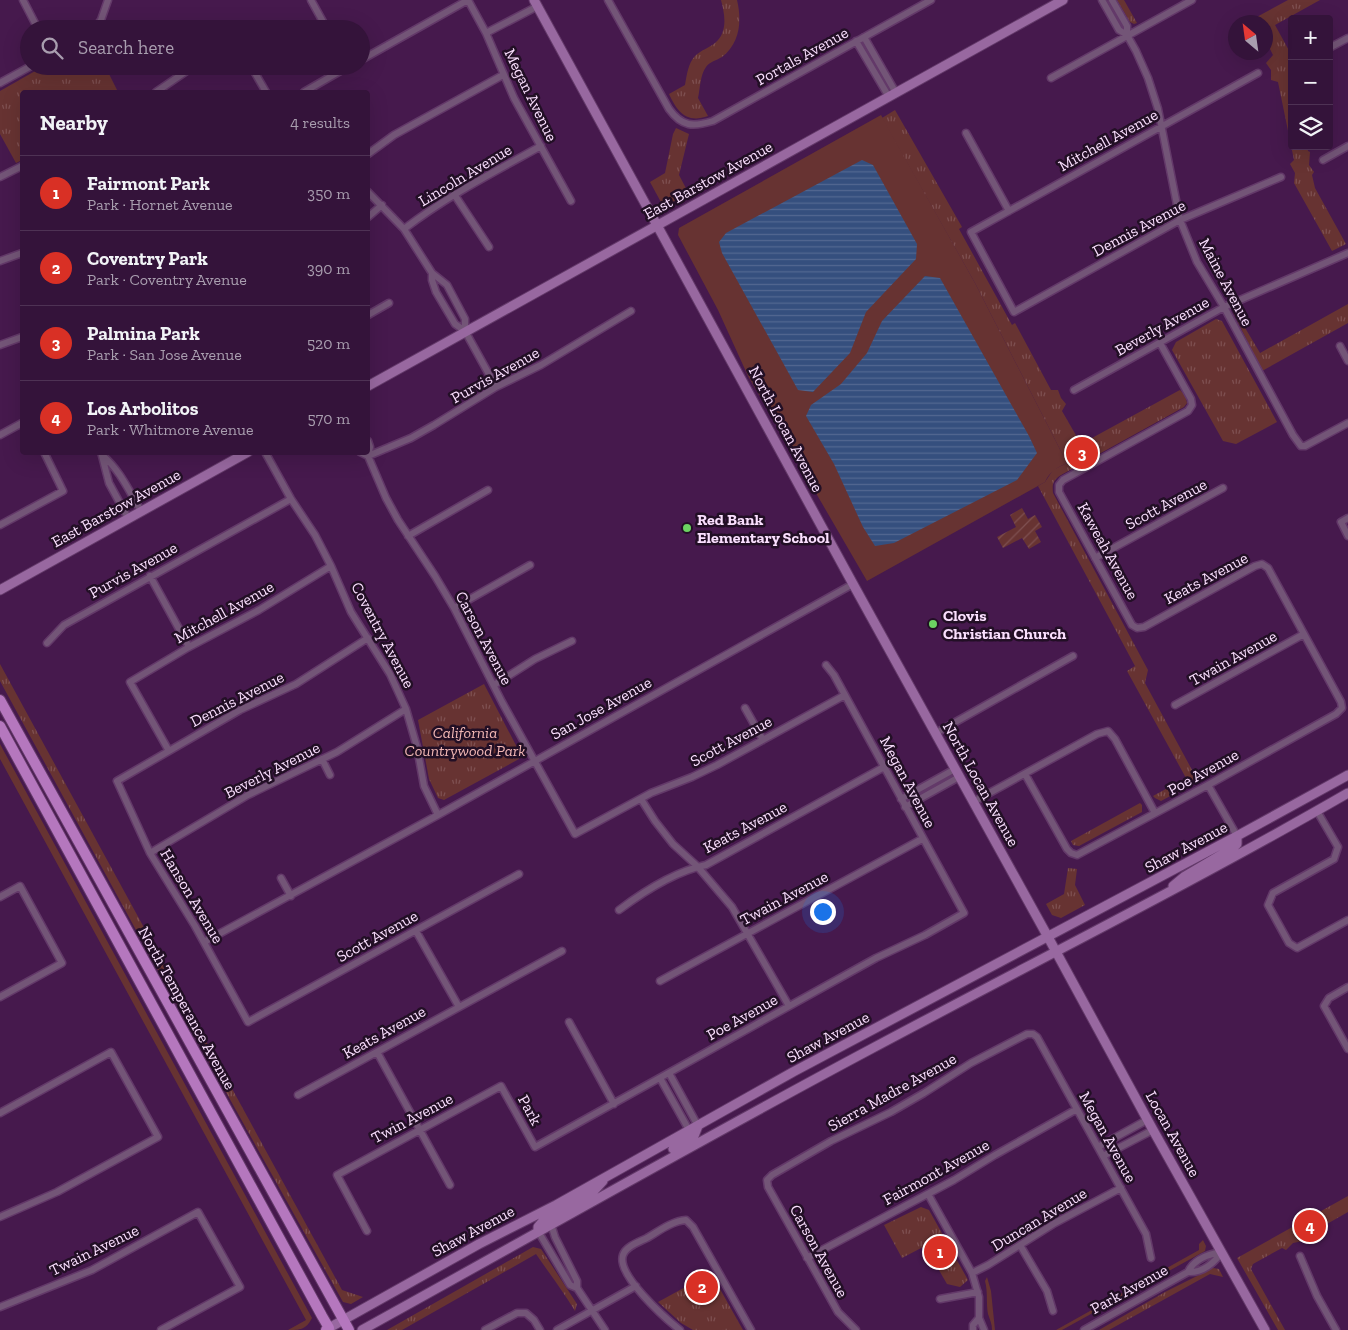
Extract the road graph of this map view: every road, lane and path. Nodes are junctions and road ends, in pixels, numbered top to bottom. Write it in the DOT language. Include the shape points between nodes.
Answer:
graph roads {
  1 [pos="23,0"];
  2 [pos="108,0"];
  3 [pos="311,0"];
  4 [pos="468,0"];
  5 [pos="608,0"];
  6 [pos="931,0"];
  7 [pos="1063,0"];
  8 [pos="1102,0"];
  9 [pos="1112,0"];
  10 [pos="1192,0"];
  11 [pos="536,3"];
  12 [pos="33,20"];
  13 [pos="101,20"];
  14 [pos="322,20"];
  15 [pos="486,33"];
  16 [pos="1127,35"];
  17 [pos="864,37"];
  18 [pos="1348,38"];
  19 [pos="856,41"];
  20 [pos="1333,46"];
  21 [pos="370,55"];
  22 [pos="20,72"];
  23 [pos="1258,73"];
  24 [pos="183,75"];
  25 [pos="256,75"];
  26 [pos="333,75"];
  27 [pos="503,75"];
  28 [pos="1051,78"];
  29 [pos="0,83"];
  30 [pos="165,90"];
  31 [pos="265,90"];
  32 [pos="307,90"];
  33 [pos="892,95"];
  34 [pos="1162,126"];
  35 [pos="966,133"];
  36 [pos="540,146"];
  37 [pos="1348,146"];
  38 [pos="370,153"];
  39 [pos="1323,160"];
  40 [pos="20,170"];
  41 [pos="0,177"];
  42 [pos="1280,177"];
  43 [pos="370,194"];
  44 [pos="454,194"];
  45 [pos="570,201"];
  46 [pos="382,205"];
  47 [pos="1009,211"];
  48 [pos="370,215"];
  49 [pos="1180,220"];
  50 [pos="658,225"];
  51 [pos="404,229"];
  52 [pos="489,247"];
  53 [pos="1348,253"];
  54 [pos="20,254"];
  55 [pos="0,261"];
  56 [pos="432,273"];
  57 [pos="389,303"];
  58 [pos="1224,307"];
  59 [pos="631,312"];
  60 [pos="1014,312"];
  61 [pos="370,314"];
  62 [pos="465,331"];
  63 [pos="20,338"];
  64 [pos="1160,343"];
  65 [pos="0,345"];
  66 [pos="1340,346"];
  67 [pos="1348,361"];
  68 [pos="370,385"];
  69 [pos="496,387"];
  70 [pos="1074,390"];
  71 [pos="1348,423"];
  72 [pos="20,424"];
  73 [pos="0,436"];
  74 [pos="45,455"];
  75 [pos="101,455"];
  76 [pos="102,455"];
  77 [pos="243,455"];
  78 [pos="267,455"];
  79 [pos="368,456"];
  80 [pos="1223,488"];
  81 [pos="488,490"];
  82 [pos="290,499"];
  83 [pos="141,511"];
  84 [pos="128,518"];
  85 [pos="1348,518"];
  86 [pos="0,525"];
  87 [pos="408,536"];
  88 [pos="1348,536"];
  89 [pos="1095,558"];
  90 [pos="530,565"];
  91 [pos="332,566"];
  92 [pos="150,576"];
  93 [pos="853,584"];
  94 [pos="0,590"];
  95 [pos="454,608"];
  96 [pos="1137,628"];
  97 [pos="1304,634"];
  98 [pos="368,638"];
  99 [pos="572,641"];
  100 [pos="47,643"];
  101 [pos="189,647"];
  102 [pos="1073,656"];
  103 [pos="826,665"];
  104 [pos="494,685"];
  105 [pos="845,695"];
  106 [pos="0,700"];
  107 [pos="1175,705"];
  108 [pos="746,708"];
  109 [pos="406,709"];
  110 [pos="0,726"];
  111 [pos="936,733"];
  112 [pos="763,740"];
  113 [pos="169,751"];
  114 [pos="322,759"];
  115 [pos="534,761"];
  116 [pos="884,767"];
  117 [pos="957,773"];
  118 [pos="1025,774"];
  119 [pos="330,775"];
  120 [pos="1348,775"];
  121 [pos="117,781"];
  122 [pos="1208,785"];
  123 [pos="1348,793"];
  124 [pos="641,799"];
  125 [pos="901,799"];
  126 [pos="973,802"];
  127 [pos="905,807"];
  128 [pos="1317,811"];
  129 [pos="1156,813"];
  130 [pos="438,815"];
  131 [pos="575,834"];
  132 [pos="1237,836"];
  133 [pos="922,839"];
  134 [pos="150,853"];
  135 [pos="697,866"];
  136 [pos="519,874"];
  137 [pos="281,878"];
  138 [pos="292,896"];
  139 [pos="1162,896"];
  140 [pos="0,897"];
  141 [pos="619,910"];
  142 [pos="964,913"];
  143 [pos="1348,920"];
  144 [pos="416,930"];
  145 [pos="748,934"];
  146 [pos="1048,937"];
  147 [pos="204,942"];
  148 [pos="562,951"];
  149 [pos="1056,952"];
  150 [pos="660,981"];
  151 [pos="1348,988"];
  152 [pos="0,997"];
  153 [pos="789,1006"];
  154 [pos="459,1007"];
  155 [pos="248,1022"];
  156 [pos="569,1022"];
  157 [pos="1033,1034"];
  158 [pos="1348,1048"];
  159 [pos="377,1052"];
  160 [pos="669,1073"];
  161 [pos="660,1078"];
  162 [pos="501,1086"];
  163 [pos="298,1095"];
  164 [pos="614,1104"];
  165 [pos="1077,1109"];
  166 [pos="0,1112"];
  167 [pos="1147,1120"];
  168 [pos="693,1128"];
  169 [pos="419,1130"];
  170 [pos="1153,1130"];
  171 [pos="534,1147"];
  172 [pos="1098,1147"];
  173 [pos="1103,1156"];
  174 [pos="606,1176"];
  175 [pos="630,1180"];
  176 [pos="767,1180"];
  177 [pos="450,1185"];
  178 [pos="1120,1188"];
  179 [pos="928,1194"];
  180 [pos="0,1217"];
  181 [pos="551,1224"];
  182 [pos="367,1231"];
  183 [pos="538,1231"];
  184 [pos="1020,1245"];
  185 [pos="1222,1252"];
  186 [pos="1300,1256"];
  187 [pos="807,1258"];
  188 [pos="1151,1258"];
  189 [pos="972,1273"];
  190 [pos="636,1286"];
  191 [pos="576,1288"];
  192 [pos="978,1292"];
  193 [pos="940,1299"];
  194 [pos="0,1307"];
  195 [pos="591,1311"];
  196 [pos="1053,1311"];
  197 [pos="979,1318"];
  198 [pos="343,1320"];
  199 [pos="328,1329"];
  200 [pos="161,1330"];
  201 [pos="348,1330"];
  202 [pos="362,1330"];
  203 [pos="485,1330"];
  204 [pos="540,1330"];
  205 [pos="557,1330"];
  206 [pos="605,1330"];
  207 [pos="680,1330"];
  208 [pos="751,1330"];
  209 [pos="856,1330"];
  210 [pos="974,1330"];
  211 [pos="984,1330"];
  212 [pos="1084,1330"];
  213 [pos="1265,1330"];
  214 [pos="1336,1330"];
  1 -- 12 [label="street"];
  2 -- 13 [label="street"];
  3 -- 14 [label="street"];
  4 -- 15 [label="street, Megan Avenue"];
  4 -- 21 [label="street"];
  5 -- 19 [label="street, Portals Avenue" via="669,109 684,123 698,126 713,121"];
  6 -- 17 [label="street, Portals Avenue"];
  7 -- 33 [label="street, East Barstow Avenue"];
  8 -- 16 [label="street, Maine Avenue" via="1118,30"];
  9 -- 16 [label="street, Maine Avenue" via="1127,26"];
  10 -- 16 [label="street"];
  11 -- 15 [label="street"];
  11 -- 50 [label="street, North Locan Avenue"];
  15 -- 27 [label="street, Megan Avenue"];
  16 -- 28 [label="street"];
  16 -- 34 [label="street, Maine Avenue" via="1148,78"];
  17 -- 19 [label="street, Portals Avenue"];
  17 -- 33 [label="street"];
  18 -- 20 [label="street"];
  19 -- 33 [label="street"];
  22 -- 29 [label="street"];
  23 -- 34 [label="street, Mitchell Avenue"];
  24 -- 30 [label="street"];
  25 -- 31 [label="street"];
  26 -- 32 [label="street"];
  27 -- 36 [label="street, Megan Avenue"];
  27 -- 38 [label="street" via="394,135"];
  33 -- 50 [label="street, East Barstow Avenue"];
  34 -- 47 [label="street, Mitchell Avenue"];
  34 -- 49 [label="street, Maine Avenue"];
  35 -- 47 [label="street"];
  36 -- 44 [label="street, Lincoln Avenue"];
  36 -- 45 [label="street, Megan Avenue"];
  37 -- 39 [label="street"];
  40 -- 41 [label="street"];
  42 -- 49 [label="street, Dennis Avenue"];
  43 -- 46 [label="street"];
  44 -- 51 [label="street, Lincoln Avenue"];
  44 -- 52 [label="street"];
  46 -- 48 [label="street"];
  46 -- 51 [label="street"];
  47 -- 60 [label="street, Mitchell Avenue" via="971,232"];
  49 -- 58 [label="street, Maine Avenue" via="1197,262"];
  49 -- 60 [label="street, Dennis Avenue"];
  50 -- 62 [label="street, East Barstow Avenue"];
  50 -- 93 [label="street, North Locan Avenue"];
  51 -- 56 [label="street"];
  53 -- 58 [label="street, Beverly Avenue"];
  54 -- 55 [label="street"];
  56 -- 62 [label="street" via="436,292 455,324"];
  56 -- 62 [label="street" via="447,285 465,318"];
  57 -- 61 [label="street"];
  58 -- 64 [label="street, Beverly Avenue"];
  58 -- 71 [label="street, Maine Avenue" via="1300,446"];
  59 -- 69 [label="street, Purvis Avenue" via="541,365"];
  62 -- 68 [label="street, East Barstow Avenue"];
  62 -- 69 [label="street"];
  63 -- 65 [label="street"];
  64 -- 70 [label="street, Beverly Avenue"];
  64 -- 89 [label="street, Kaweah Avenue" via="1191,399 1188,411 1059,485 1059,492"];
  66 -- 67 [label="street"];
  69 -- 79 [label="street, Purvis Avenue" via="411,438"];
  72 -- 73 [label="street"];
  74 -- 86 [label="street" via="63,491"];
  75 -- 84 [label="street" via="109,483"];
  76 -- 83 [label="street" via="121,476"];
  77 -- 83 [label="street, East Barstow Avenue"];
  78 -- 82 [label="street, Coventry Avenue"];
  79 -- 87 [label="street, Carson Avenue" via="386,498"];
  80 -- 89 [label="street, Scott Avenue"];
  81 -- 87 [label="street"];
  82 -- 91 [label="street, Coventry Avenue"];
  82 -- 92 [label="street, Purvis Avenue"];
  83 -- 84 [label="street, East Barstow Avenue"];
  84 -- 94 [label="street, East Barstow Avenue"];
  85 -- 88 [label="street" via="1340,522"];
  87 -- 95 [label="street, Carson Avenue"];
  89 -- 96 [label="street, Kaweah Avenue" via="1132,625"];
  90 -- 95 [label="street"];
  91 -- 98 [label="street, Coventry Avenue" via="351,612"];
  91 -- 101 [label="street, Mitchell Avenue"];
  92 -- 100 [label="street, Purvis Avenue" via="64,625"];
  92 -- 101 [label="street"];
  93 -- 111 [label="street, North Locan Avenue"];
  93 -- 115 [label="street, San Jose Avenue"];
  95 -- 104 [label="street, Carson Avenue"];
  96 -- 97 [label="street, Keats Avenue" via="1144,628 1262,564 1268,568"];
  97 -- 107 [label="street, Twain Avenue"];
  97 -- 122 [label="street, Poe Avenue" via="1342,708"];
  98 -- 109 [label="street, Coventry Avenue"];
  98 -- 113 [label="street, Dennis Avenue" via="296,684 240,710"];
  99 -- 104 [label="street" via="535,659"];
  101 -- 113 [label="street, Mitchell Avenue" via="130,682"];
  102 -- 111 [label="street"];
  103 -- 105 [label="street, Megan Avenue"];
  104 -- 115 [label="street, Carson Avenue"];
  105 -- 112 [label="street, Scott Avenue"];
  105 -- 116 [label="street, Megan Avenue"];
  106 -- 198 [label="main road, North Temperance Avenue"];
  108 -- 112 [label="street"];
  109 -- 114 [label="street, Beverly Avenue"];
  109 -- 130 [label="street, Coventry Avenue" via="424,786"];
  110 -- 199 [label="main road, North Temperance Avenue"];
  111 -- 117 [label="street, North Locan Avenue"];
  112 -- 124 [label="street, Scott Avenue"];
  113 -- 121 [label="street, Dennis Avenue"];
  114 -- 119 [label="street"];
  114 -- 134 [label="street, Beverly Avenue" via="248,795"];
  115 -- 130 [label="street, San Jose Avenue"];
  115 -- 131 [label="street, Carson Avenue"];
  116 -- 125 [label="street, Megan Avenue"];
  116 -- 135 [label="street, Keats Avenue"];
  117 -- 125 [label="street"];
  117 -- 126 [label="street, North Locan Avenue"];
  117 -- 127 [label="street"];
  118 -- 126 [label="street"];
  118 -- 129 [label="street, Poe Avenue" via="1066,849 1074,855"];
  118 -- 129 [label="street" via="1108,731"];
  120 -- 132 [label="street, Shaw Avenue"];
  121 -- 134 [label="street, Hanson Avenue"];
  122 -- 129 [label="street, Poe Avenue"];
  122 -- 132 [label="street"];
  123 -- 128 [label="street, Shaw Avenue"];
  124 -- 131 [label="street, Scott Avenue"];
  124 -- 135 [label="street" via="673,844"];
  125 -- 127 [label="street, Megan Avenue"];
  126 -- 146 [label="street, North Locan Avenue"];
  127 -- 133 [label="street, Megan Avenue"];
  128 -- 139 [label="street, Shaw Avenue"];
  128 -- 143 [label="street" via="1338,847 1334,859 1273,893 1268,905 1289,943 1297,948"];
  130 -- 138 [label="street, San Jose Avenue"];
  132 -- 139 [label="street" via="1234,847 1185,876"];
  132 -- 146 [label="street, Shaw Avenue"];
  133 -- 142 [label="street, Megan Avenue"];
  133 -- 145 [label="street, Twain Avenue"];
  134 -- 147 [label="street, Hanson Avenue"];
  135 -- 141 [label="street, Keats Avenue" via="656,886"];
  135 -- 145 [label="street" via="732,907"];
  136 -- 144 [label="street, Scott Avenue"];
  137 -- 138 [label="street"];
  138 -- 147 [label="street, San Jose Avenue"];
  139 -- 149 [label="street, Shaw Avenue"];
  140 -- 152 [label="street" via="20,886 62,963"];
  142 -- 153 [label="street, Poe Avenue"];
  144 -- 154 [label="street"];
  144 -- 155 [label="street, Scott Avenue"];
  145 -- 150 [label="street, Twain Avenue"];
  145 -- 153 [label="street"];
  146 -- 149 [label="street, North Locan Avenue"];
  146 -- 168 [label="street, Shaw Avenue"];
  147 -- 155 [label="street, Hanson Avenue"];
  148 -- 154 [label="street, Keats Avenue"];
  149 -- 167 [label="street, Locan Avenue"];
  149 -- 175 [label="street, Shaw Avenue"];
  151 -- 158 [label="street" via="1329,998 1324,1006"];
  153 -- 160 [label="street, Poe Avenue"];
  154 -- 159 [label="street, Keats Avenue"];
  156 -- 164 [label="street"];
  157 -- 165 [label="street, Megan Avenue"];
  157 -- 176 [label="street, Sierra Madre Avenue" via="1027,1034 971,1063 924,1093 823,1146"];
  159 -- 163 [label="street, Keats Avenue"];
  159 -- 169 [label="street"];
  160 -- 161 [label="street, Poe Avenue"];
  160 -- 168 [label="street"];
  161 -- 164 [label="street, Poe Avenue"];
  161 -- 168 [label="street"];
  162 -- 169 [label="street, Twin Avenue"];
  162 -- 171 [label="street, Park"];
  164 -- 171 [label="street, Poe Avenue"];
  165 -- 172 [label="street, Megan Avenue"];
  165 -- 179 [label="street, Fairmont Avenue"];
  166 -- 180 [label="street" via="111,1052 158,1137 57,1192"];
  167 -- 170 [label="street, Locan Avenue"];
  167 -- 172 [label="street"];
  168 -- 174 [label="street, Shaw Avenue"];
  168 -- 175 [label="street" via="696,1132 691,1139 647,1164"];
  169 -- 177 [label="street"];
  169 -- 182 [label="street, Twin Avenue" via="337,1175"];
  170 -- 173 [label="street"];
  170 -- 185 [label="street, Locan Avenue"];
  172 -- 173 [label="street, Megan Avenue"];
  173 -- 178 [label="street, Megan Avenue"];
  174 -- 183 [label="street" via="592,1193 543,1221"];
  174 -- 198 [label="street, Shaw Avenue"];
  175 -- 181 [label="street, Shaw Avenue"];
  176 -- 187 [label="street, Carson Avenue"];
  178 -- 184 [label="street, Duncan Avenue"];
  178 -- 188 [label="street, Megan Avenue" via="1146,1234"];
  179 -- 187 [label="street, Fairmont Avenue"];
  179 -- 189 [label="street"];
  181 -- 183 [label="street, Shaw Avenue"];
  181 -- 191 [label="street" via="577,1281"];
  183 -- 191 [label="street" via="570,1286"];
  183 -- 202 [label="street, Shaw Avenue"];
  184 -- 189 [label="street, Duncan Avenue"];
  184 -- 196 [label="street" via="1047,1291"];
  185 -- 212 [label="street, Park Avenue" via="1215,1261 1196,1272 1188,1272"];
  185 -- 213 [label="street, Locan Avenue"];
  186 -- 214 [label="street"];
  187 -- 209 [label="street, Carson Avenue" via="838,1312"];
  189 -- 192 [label="street"];
  190 -- 195 [label="street"];
  190 -- 207 [label="street"];
  190 -- 208 [label="street" via="623,1264 623,1255 628,1248 676,1222 686,1220"];
  191 -- 195 [label="street"];
  192 -- 193 [label="street"];
  192 -- 197 [label="street"];
  194 -- 200 [label="street, Twain Avenue" via="92,1270 198,1212 240,1287"];
  195 -- 205 [label="street"];
  195 -- 206 [label="street"];
  197 -- 210 [label="street"];
  197 -- 211 [label="street"];
  198 -- 199 [label="street, Shaw Avenue"];
  198 -- 201 [label="main road, North Temperance Avenue"];
  203 -- 204 [label="street" via="517,1313 526,1312"];
}
